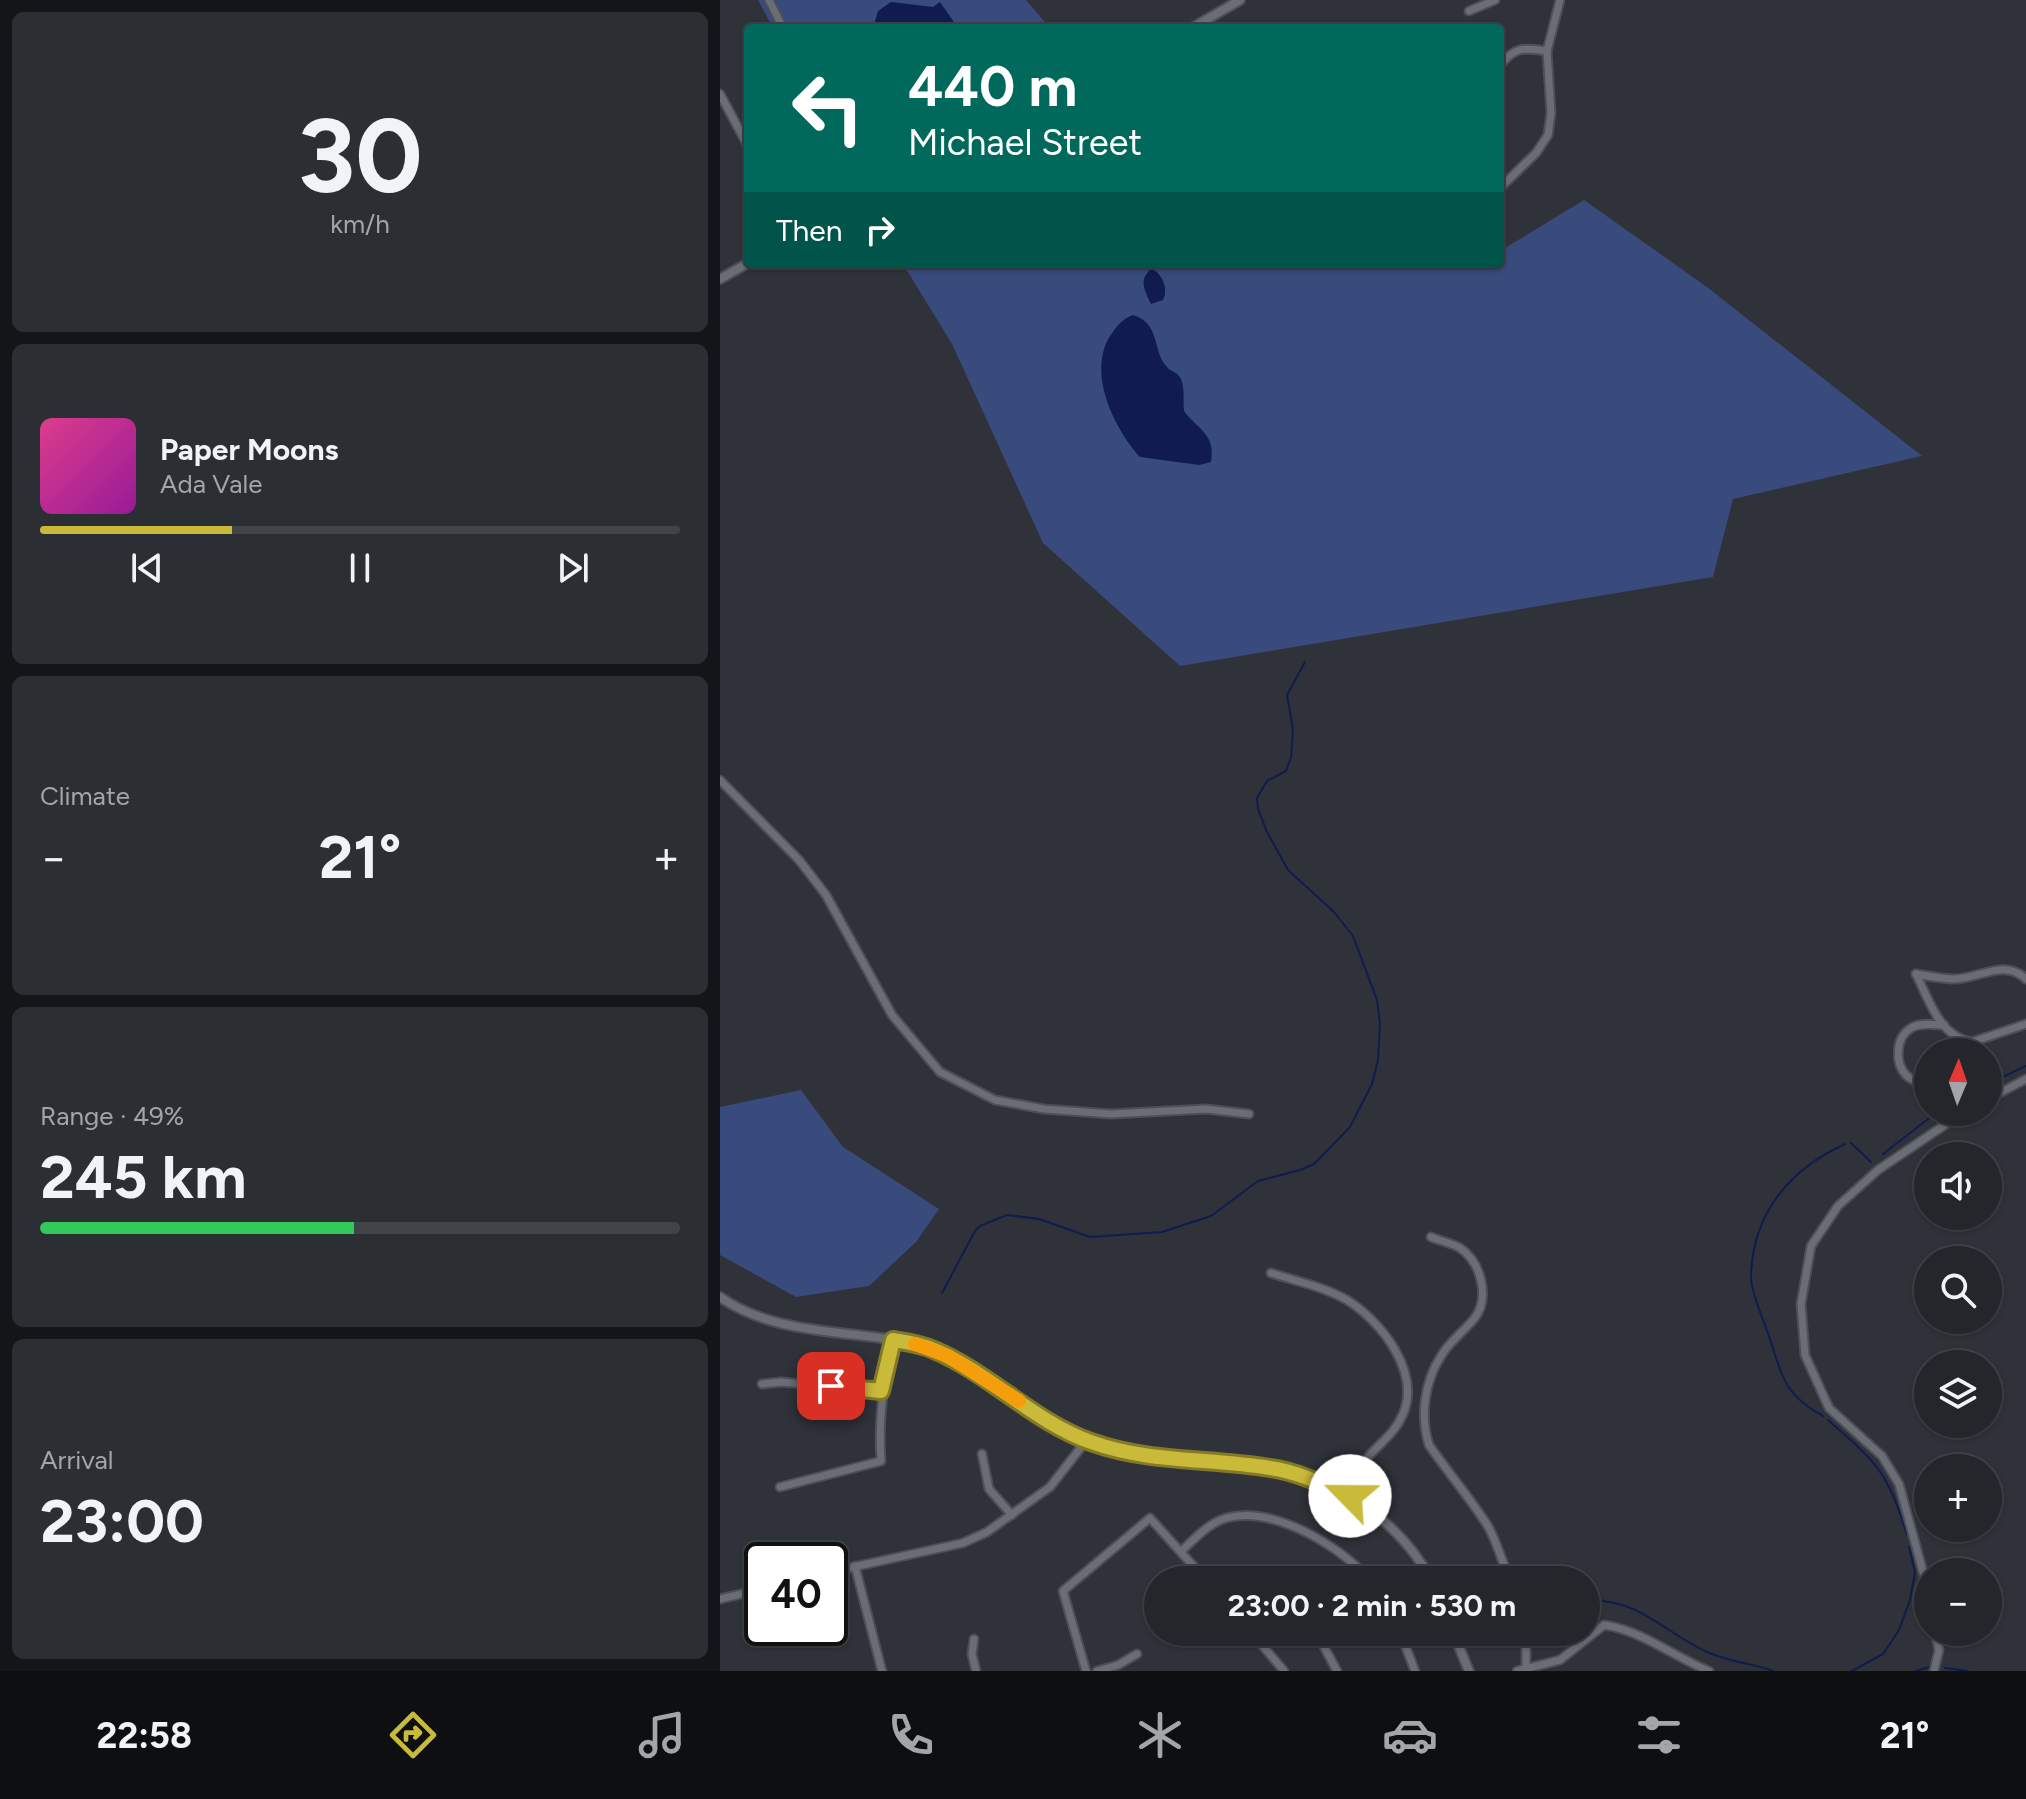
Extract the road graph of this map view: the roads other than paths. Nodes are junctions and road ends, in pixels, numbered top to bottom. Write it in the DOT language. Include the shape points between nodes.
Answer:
graph roads {
  1 [pos="769,0"];
  2 [pos="1240,0"];
  3 [pos="1495,0"];
  4 [pos="1560,0"];
  5 [pos="1469,11"];
  6 [pos="781,24"];
  7 [pos="1199,24"];
  8 [pos="1547,51"];
  9 [pos="1504,60"];
  10 [pos="720,94"];
  11 [pos="744,139"];
  12 [pos="1504,184"];
  13 [pos="744,265"];
  14 [pos="720,279"];
  15 [pos="720,780"];
  16 [pos="2026,979"];
  17 [pos="2026,1024"];
  18 [pos="1944,1025"];
  19 [pos="1960,1038"];
  20 [pos="1984,1038"];
  21 [pos="2026,1079"];
  22 [pos="1914,1080"];
  23 [pos="2002,1092"];
  24 [pos="1249,1114"];
  25 [pos="1943,1126"];
  26 [pos="1431,1237"];
  27 [pos="1271,1273"];
  28 [pos="720,1297"];
  29 [pos="893,1340"];
  30 [pos="762,1384"];
  31 [pos="881,1391"];
  32 [pos="1086,1441"];
  33 [pos="982,1454"];
  34 [pos="780,1487"];
  35 [pos="1350,1496"];
  36 [pos="1012,1515"];
  37 [pos="1181,1551"];
  38 [pos="1919,1558"];
  39 [pos="855,1566"];
  40 [pos="1194,1566"];
  41 [pos="1356,1566"];
  42 [pos="1422,1566"];
  43 [pos="1503,1566"];
  44 [pos="848,1568"];
  45 [pos="744,1593"];
  46 [pos="720,1599"];
  47 [pos="974,1639"];
  48 [pos="1263,1646"];
  49 [pos="1324,1646"];
  50 [pos="1405,1646"];
  51 [pos="1459,1646"];
  52 [pos="1525,1646"];
  53 [pos="1938,1646"];
  54 [pos="1137,1654"];
  55 [pos="1522,1670"];
  56 [pos="882,1671"];
  57 [pos="976,1671"];
  58 [pos="1086,1671"];
  59 [pos="1097,1671"];
  60 [pos="1284,1671"];
  61 [pos="1337,1671"];
  62 [pos="1415,1671"];
  63 [pos="1469,1671"];
  64 [pos="1709,1671"];
  65 [pos="1934,1671"];
  1 -- 6 [label="street"];
  2 -- 7 [label="street"];
  3 -- 5 [label="street"];
  4 -- 8 [label="street"];
  8 -- 9 [label="street" via="1525,48"];
  8 -- 12 [label="street" via="1548,135"];
  10 -- 11 [label="street"];
  13 -- 14 [label="street"];
  15 -- 24 [label="street" via="826,895 892,1015 940,1072 995,1100 1044,1109"];
  16 -- 18 [label="street" via="2013,970 1996,969 1954,979 1916,974"];
  17 -- 20 [label="street"];
  18 -- 19 [label="street"];
  18 -- 22 [label="street" via="1910,1028 1898,1045 1899,1061"];
  21 -- 23 [label="street"];
  25 -- 38 [label="street" via="1878,1170 1838,1206 1811,1246 1801,1304 1805,1355 1829,1408 1882,1456 1899,1484"];
  26 -- 43 [label="street" via="1465,1253 1483,1291 1475,1318 1441,1355 1431,1377 1425,1431 1429,1445 1487,1524"];
  27 -- 35 [label="street" via="1345,1298 1387,1337 1402,1365 1405,1410 1395,1430 1362,1466"];
  28 -- 29 [label="street" via="780,1323"];
  29 -- 31 [label="street"];
  29 -- 32 [label="street" via="948,1356"];
  30 -- 31 [label="street"];
  31 -- 34 [label="street" via="881,1461"];
  32 -- 35 [label="street" via="1156,1458 1294,1473"];
  32 -- 36 [label="street" via="1050,1487"];
  33 -- 36 [label="street" via="989,1489"];
  35 -- 42 [label="street" via="1391,1528"];
  36 -- 39 [label="street" via="963,1543"];
  37 -- 40 [label="street"];
  37 -- 41 [label="street" via="1215,1523 1244,1516 1318,1537"];
  37 -- 58 [label="street" via="1150,1518 1063,1591"];
  39 -- 44 [label="street"];
  39 -- 56 [label="street"];
  45 -- 46 [label="street"];
  47 -- 57 [label="street"];
  48 -- 60 [label="street"];
  49 -- 61 [label="street"];
  50 -- 62 [label="street"];
  51 -- 63 [label="street"];
  52 -- 55 [label="street"];
  53 -- 65 [label="street"];
  54 -- 59 [label="street"];
  55 -- 64 [label="street" via="1560,1660 1604,1625 1626,1628"];
}
